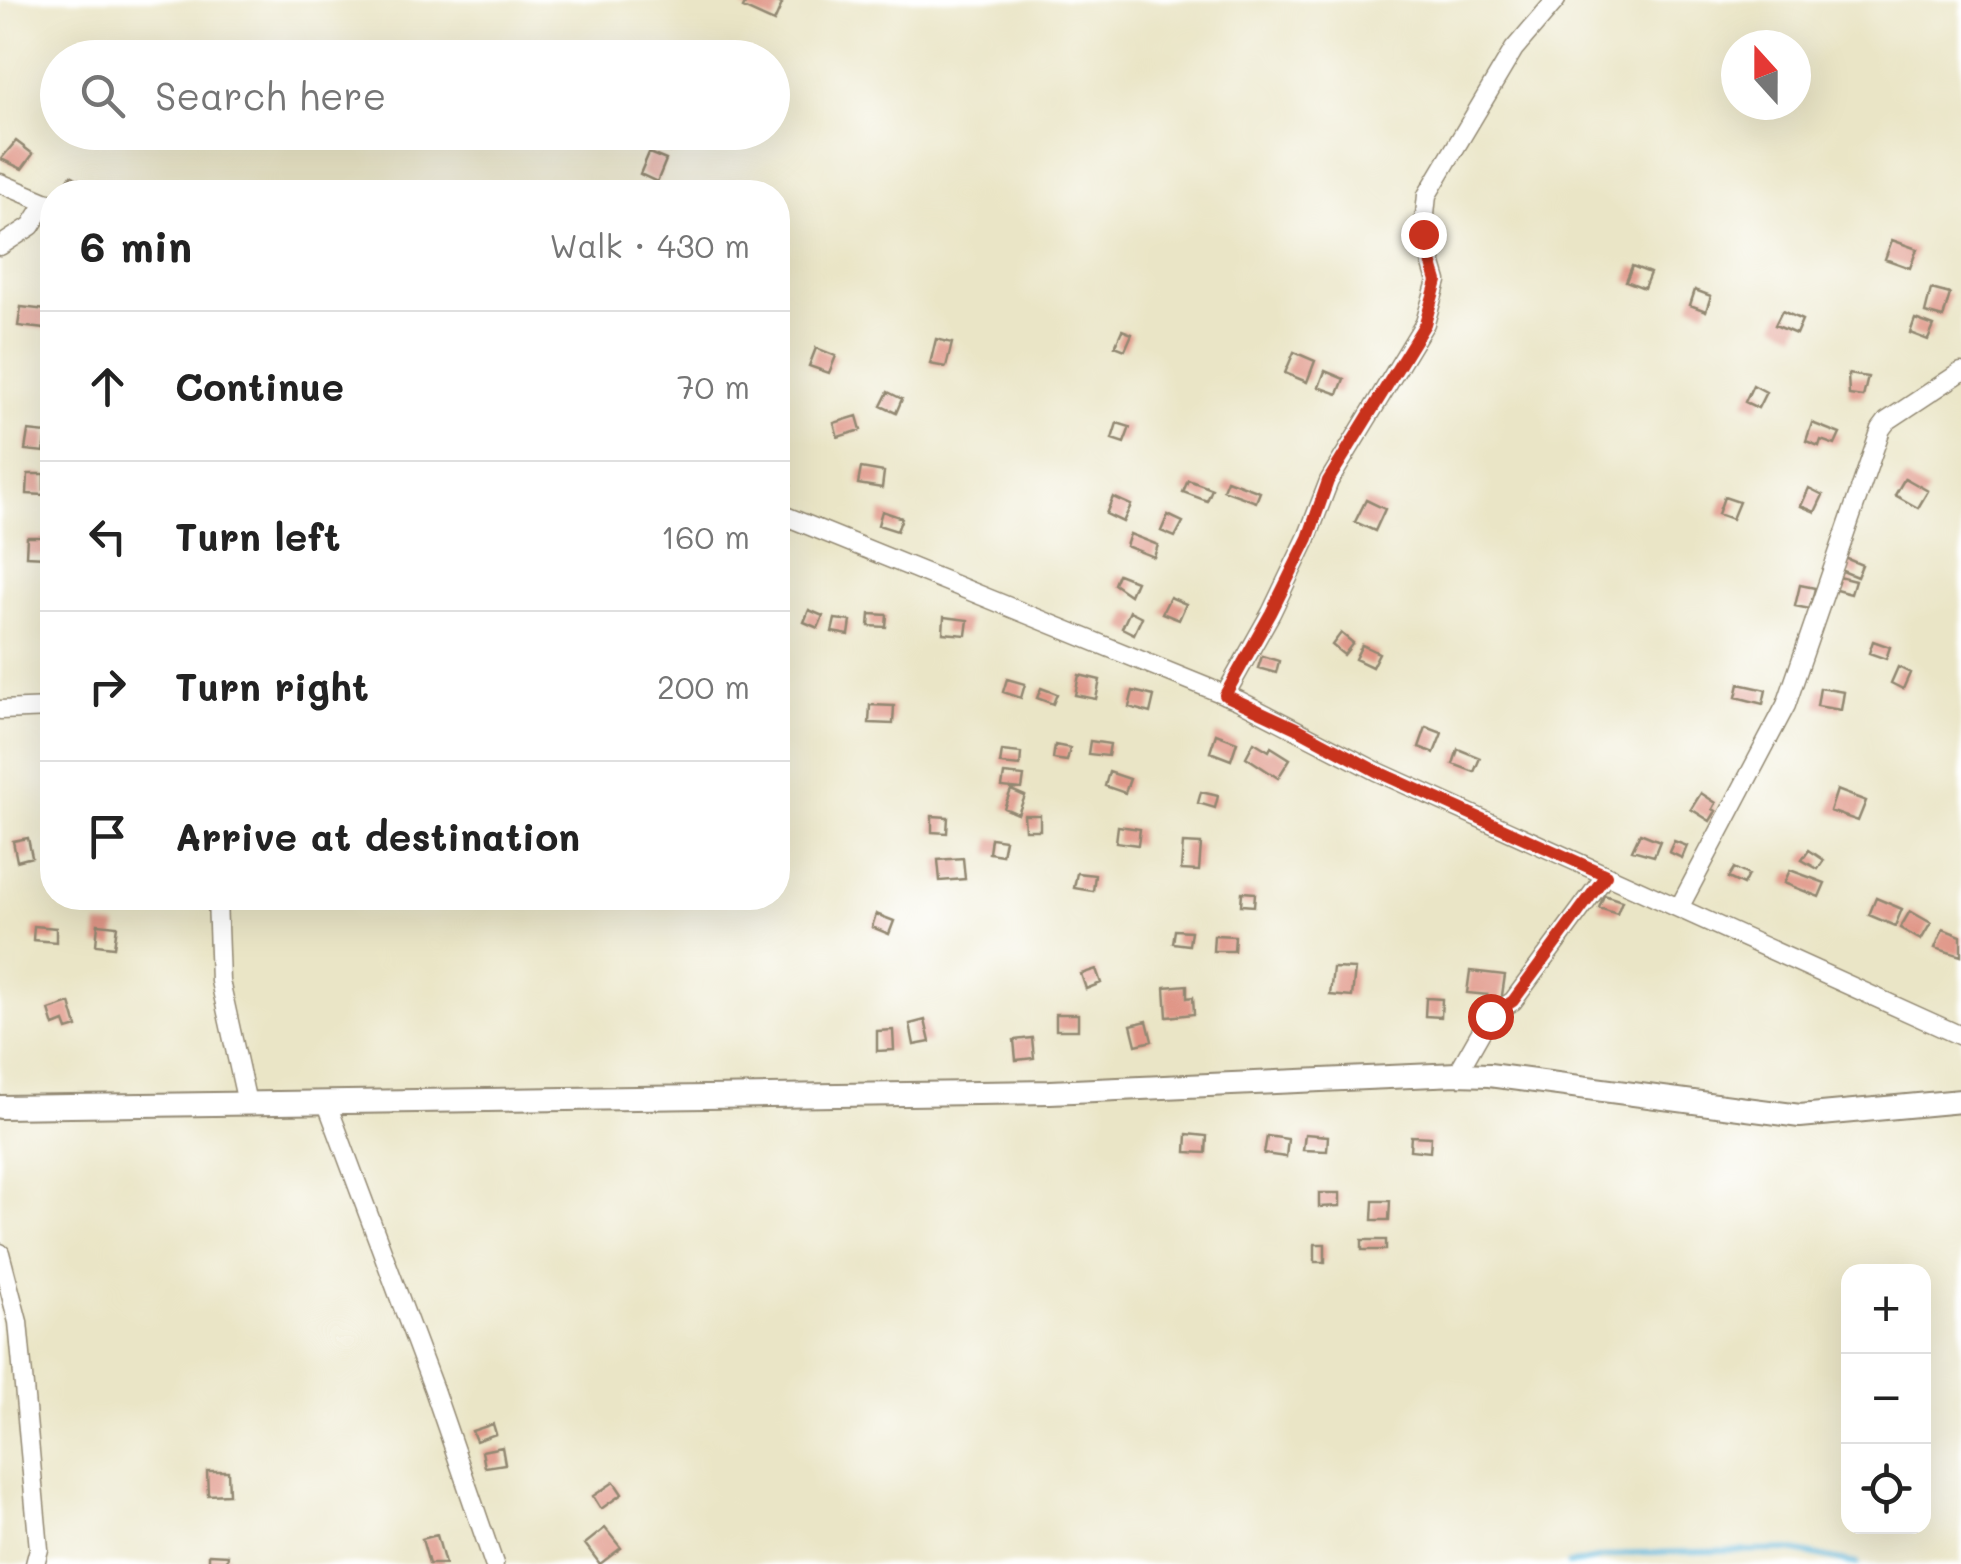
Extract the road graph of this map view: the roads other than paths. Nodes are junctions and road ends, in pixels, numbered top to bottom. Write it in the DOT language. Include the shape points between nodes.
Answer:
graph roads {
  1 [pos="1556,0"];
  2 [pos="0,183"];
  3 [pos="40,200"];
  4 [pos="40,216"];
  5 [pos="0,246"];
  6 [pos="1961,372"];
  7 [pos="790,519"];
  8 [pos="1225,695"];
  9 [pos="40,708"];
  10 [pos="0,710"];
  11 [pos="1606,875"];
  12 [pos="1679,908"];
  13 [pos="217,910"];
  14 [pos="1961,1036"];
  15 [pos="1457,1074"];
  16 [pos="326,1101"];
  17 [pos="1961,1101"];
  18 [pos="248,1102"];
  19 [pos="0,1107"];
  20 [pos="0,1254"];
  21 [pos="36,1564"];
  22 [pos="494,1564"];
  1 -- 8 [label="street" via="1514,50 1428,195 1423,234 1437,281 1425,324 1328,481 1300,553"];
  2 -- 3 [label="street"];
  4 -- 5 [label="street"];
  6 -- 12 [label="street" via="1887,420 1786,705"];
  7 -- 8 [label="street"];
  8 -- 11 [label="street"];
  9 -- 10 [label="street"];
  11 -- 12 [label="street"];
  11 -- 15 [label="street" via="1513,1001 1490,1016"];
  12 -- 14 [label="street"];
  13 -- 18 [label="street" via="220,980"];
  15 -- 16 [label="street" via="1050,1092"];
  15 -- 17 [label="street" via="1800,1116"];
  16 -- 18 [label="street"];
  16 -- 22 [label="street"];
  18 -- 19 [label="street"];
  20 -- 21 [label="street" via="18,1322"];
}
